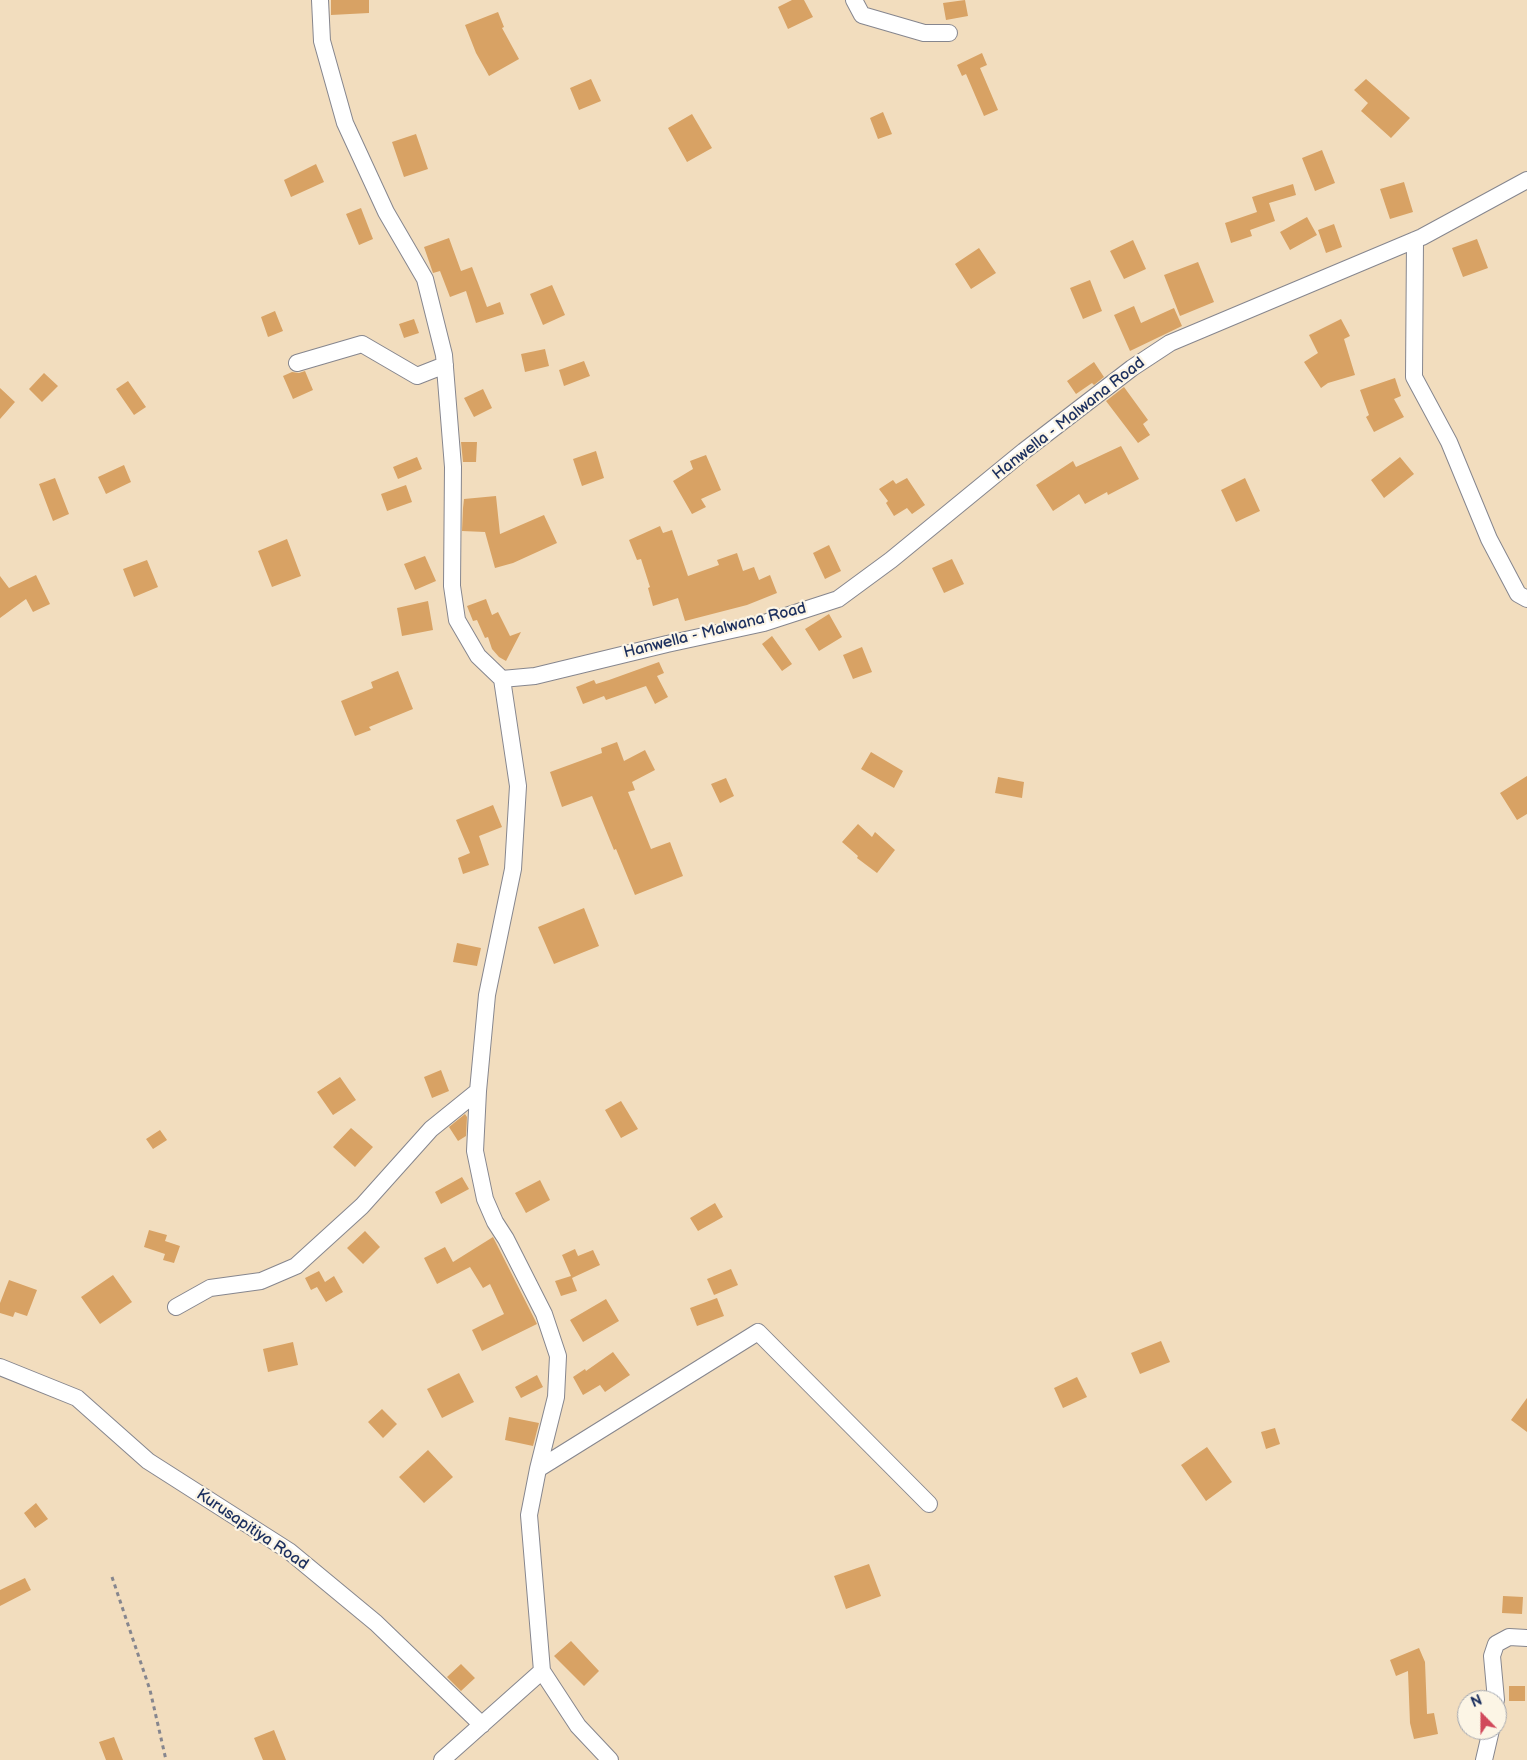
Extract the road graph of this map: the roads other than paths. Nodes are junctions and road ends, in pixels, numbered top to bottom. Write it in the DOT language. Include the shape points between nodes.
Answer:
graph roads {
  1 [pos="320,0"];
  2 [pos="854,0"];
  3 [pos="948,33"];
  4 [pos="1527,180"];
  5 [pos="1415,240"];
  6 [pos="297,363"];
  7 [pos="445,365"];
  8 [pos="1527,598"];
  9 [pos="502,679"];
  10 [pos="478,1091"];
  11 [pos="176,1307"];
  12 [pos="0,1367"];
  13 [pos="538,1469"];
  14 [pos="929,1504"];
  15 [pos="1527,1638"];
  16 [pos="542,1671"];
  17 [pos="1495,1690"];
  18 [pos="482,1725"];
  19 [pos="1489,1740"];
  20 [pos="442,1760"];
  21 [pos="610,1760"];
  22 [pos="1484,1760"];
  1 -- 7 [label="street" via="322,41 345,123 386,212 425,279"];
  2 -- 3 [label="street" via="862,15 924,32"];
  4 -- 5 [label="street, Hanwella - Malwana Road"];
  5 -- 8 [label="street" via="1414,377 1449,442 1489,539 1518,594"];
  5 -- 9 [label="street, Hanwella - Malwana Road" via="1170,343 1024,451 838,599 764,623 535,676"];
  6 -- 7 [label="street" via="362,344 417,376"];
  7 -- 9 [label="street" via="453,467 452,586 457,620 478,656"];
  9 -- 10 [label="street" via="518,786 513,869 486,995"];
  10 -- 11 [label="street" via="431,1129 362,1206 296,1266 261,1281 210,1288"];
  10 -- 13 [label="street" via="476,1151 485,1199 544,1314 558,1356 556,1398"];
  12 -- 18 [label="street, Kurusapitiya Road" via="78,1398 148,1462 289,1551 376,1624"];
  13 -- 14 [label="street" via="758,1332"];
  13 -- 16 [label="street" via="529,1515"];
  15 -- 17 [label="street" via="1509,1637 1496,1644 1492,1656"];
  16 -- 18 [label="street"];
  16 -- 21 [label="street" via="578,1726"];
  18 -- 20 [label="street"];
  19 -- 22 [label="street"];
}
